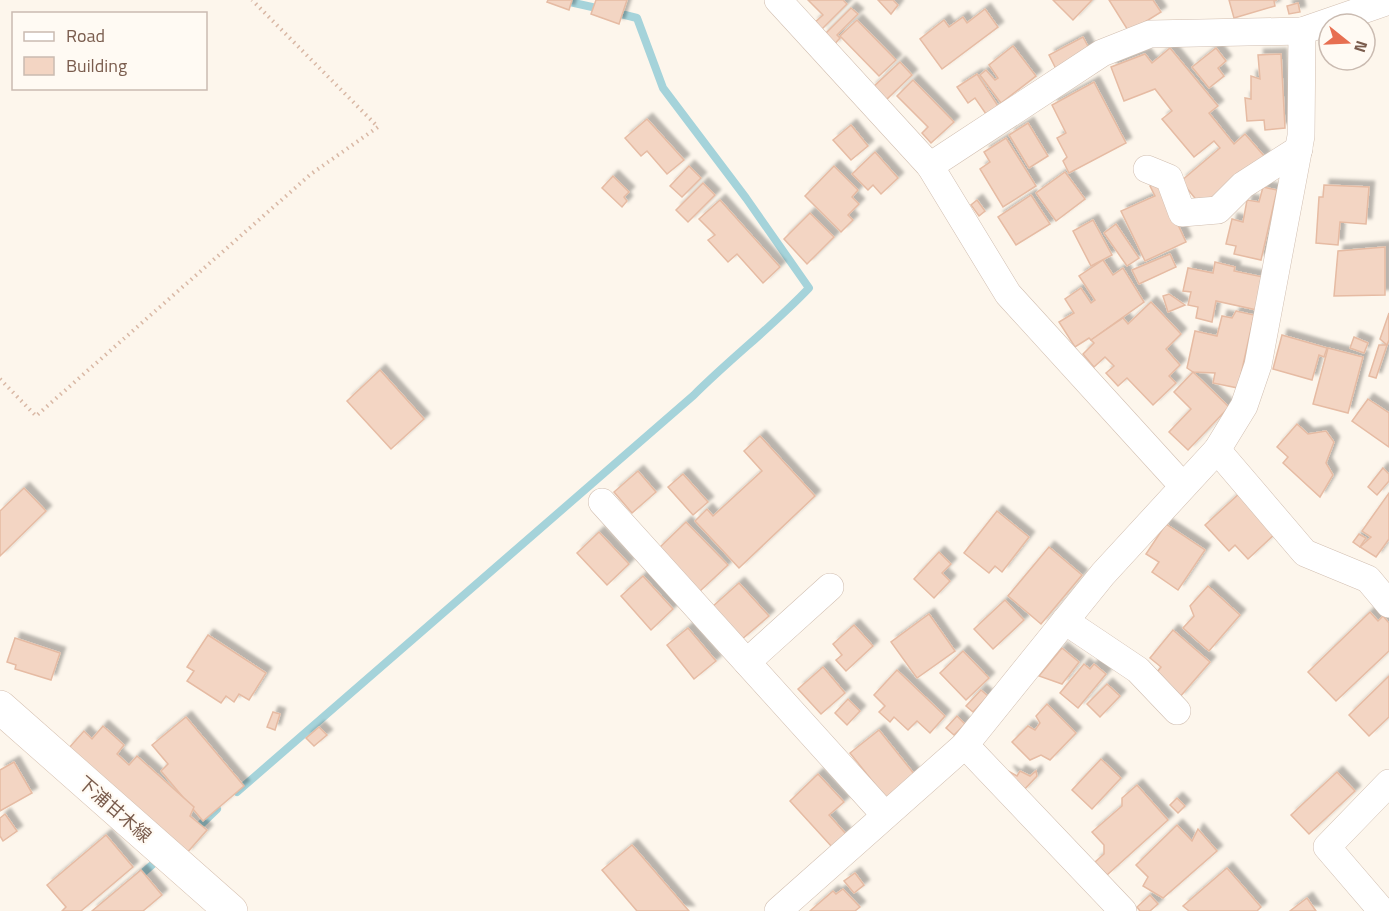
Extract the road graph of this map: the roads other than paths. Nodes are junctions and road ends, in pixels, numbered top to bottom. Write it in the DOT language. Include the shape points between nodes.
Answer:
graph roads {
  1 [pos="778,0"];
  2 [pos="1389,1"];
  3 [pos="1302,31"];
  4 [pos="1299,149"];
  5 [pos="930,166"];
  6 [pos="1147,169"];
  7 [pos="1217,450"];
  8 [pos="1182,485"];
  9 [pos="602,502"];
  10 [pos="830,587"];
  11 [pos="1389,604"];
  12 [pos="1065,621"];
  13 [pos="747,662"];
  14 [pos="0,707"];
  15 [pos="1177,711"];
  16 [pos="965,745"];
  17 [pos="1389,783"];
  18 [pos="885,815"];
  19 [pos="231,911"];
  20 [pos="778,911"];
  21 [pos="1123,911"];
  22 [pos="1382,911"];
  1 -- 5 [label="street"];
  2 -- 3 [label="street"];
  3 -- 4 [label="street"];
  3 -- 5 [label="street" via="1150,34 1102,52"];
  4 -- 6 [label="street" via="1243,185 1218,210 1182,213 1170,177"];
  4 -- 7 [label="street" via="1257,365 1244,406"];
  5 -- 8 [label="street" via="1008,294"];
  7 -- 8 [label="street"];
  7 -- 11 [label="street" via="1305,553 1368,579"];
  8 -- 12 [label="street"];
  9 -- 13 [label="street"];
  10 -- 13 [label="street"];
  12 -- 15 [label="street" via="1138,670"];
  12 -- 16 [label="street"];
  13 -- 18 [label="street"];
  14 -- 19 [label="main road, 下浦甘木線"];
  16 -- 18 [label="street"];
  16 -- 21 [label="street"];
  17 -- 22 [label="street" via="1326,847"];
  18 -- 20 [label="street"];
}
